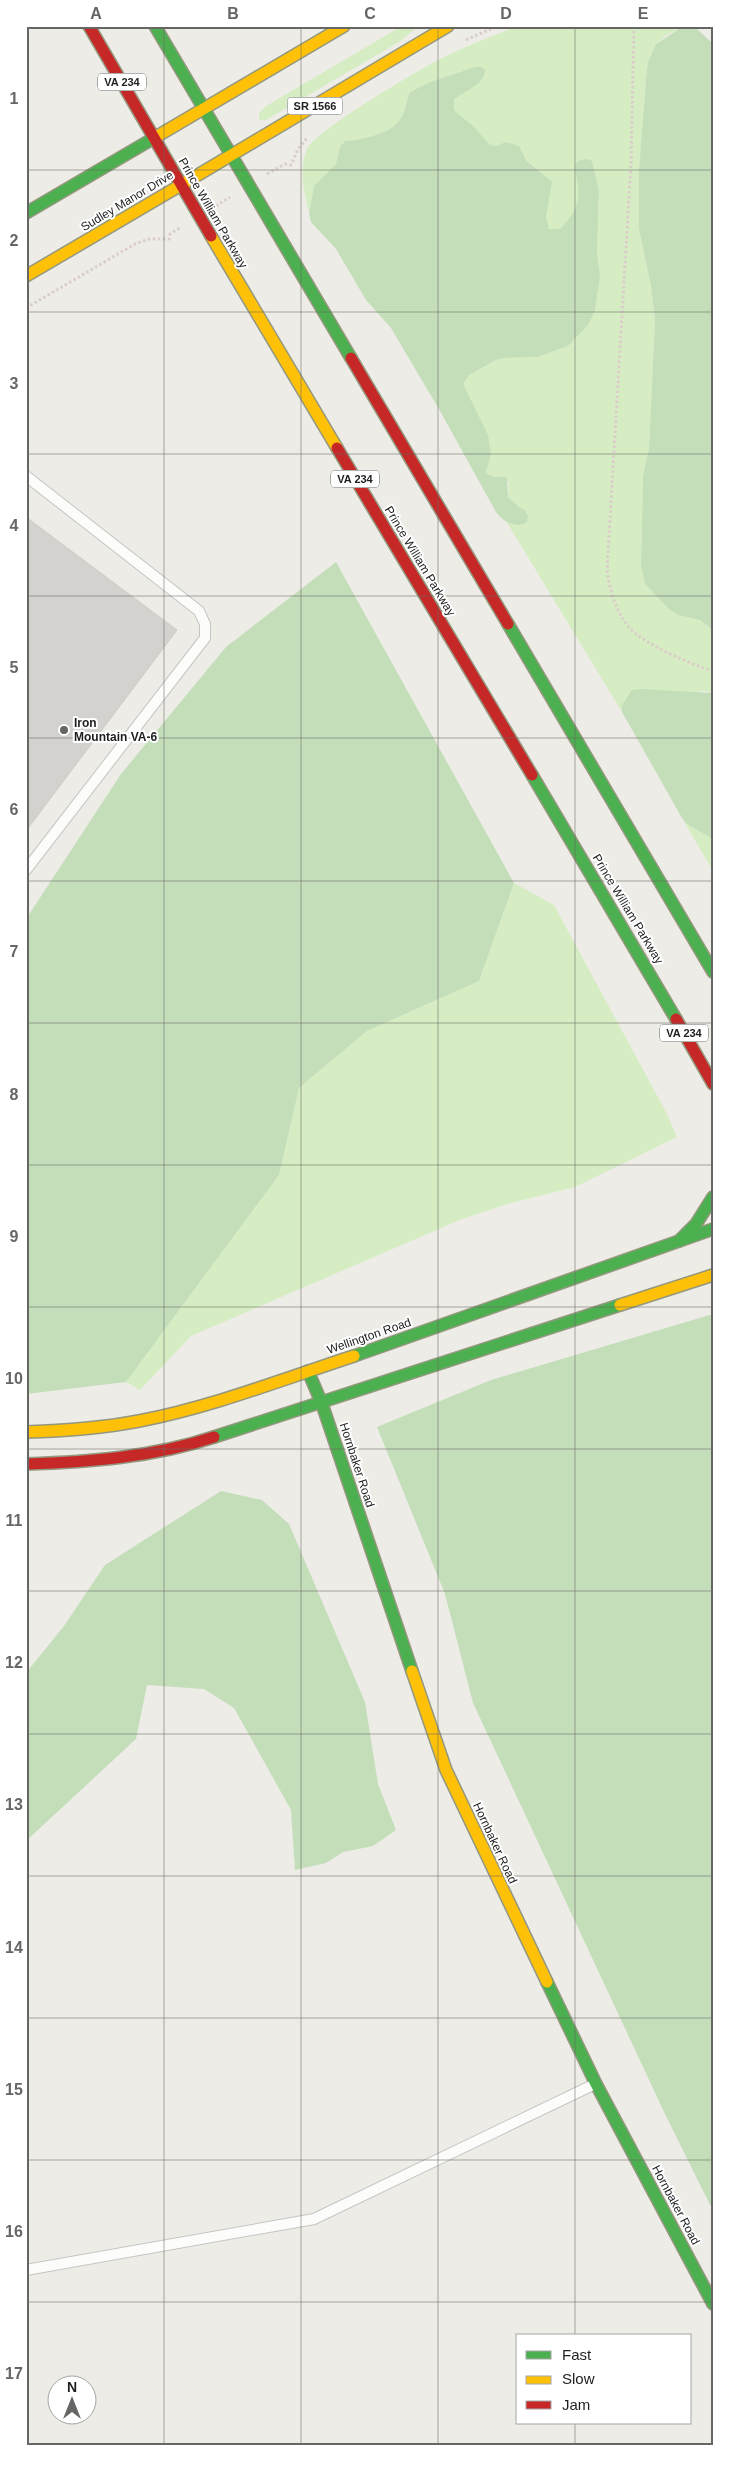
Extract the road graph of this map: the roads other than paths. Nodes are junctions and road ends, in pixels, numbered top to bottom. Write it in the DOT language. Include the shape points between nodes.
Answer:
graph roads {
  1 [pos="89,26"];
  2 [pos="155,26"];
  3 [pos="344,26"];
  4 [pos="448,26"];
  5 [pos="204,110"];
  6 [pos="154,138"];
  7 [pos="230,154"];
  8 [pos="180,185"];
  9 [pos="26,213"];
  10 [pos="26,276"];
  11 [pos="26,476"];
  12 [pos="26,870"];
  13 [pos="713,972"];
  14 [pos="713,1084"];
  15 [pos="713,1197"];
  16 [pos="713,1229"];
  17 [pos="679,1241"];
  18 [pos="713,1276"];
  19 [pos="308,1371"];
  20 [pos="322,1404"];
  21 [pos="26,1432"];
  22 [pos="26,1464"];
  23 [pos="596,2084"];
  24 [pos="26,2270"];
  25 [pos="713,2304"];
  1 -- 6 [label="main road, Prince William Parkway / VA 234"];
  2 -- 5 [label="main road"];
  3 -- 5 [label="main road"];
  4 -- 7 [label="main road, Sudley Manor Drive / SR 1566"];
  5 -- 6 [label="main road"];
  5 -- 7 [label="main road"];
  6 -- 8 [label="main road, Prince William Parkway / VA 234"];
  6 -- 9 [label="main road"];
  7 -- 8 [label="main road, Sudley Manor Drive / SR 1566"];
  7 -- 13 [label="main road"];
  8 -- 10 [label="main road, Sudley Manor Drive / SR 1566"];
  8 -- 14 [label="main road, Prince William Parkway / VA 234"];
  11 -- 12 [label="lane" via="199,611 205,624 205,638"];
  15 -- 17 [label="main road" via="696,1224"];
  16 -- 17 [label="main road, Wellington Road"];
  17 -- 19 [label="main road, Wellington Road"];
  18 -- 20 [label="main road"];
  19 -- 20 [label="main road, Hornbaker Road"];
  19 -- 21 [label="main road, Wellington Road" via="191,1410 142,1422 98,1429"];
  20 -- 22 [label="main road" via="220,1437 157,1452 75,1463"];
  20 -- 23 [label="main road, Hornbaker Road" via="446,1770"];
  23 -- 24 [label="lane" via="314,2219"];
  23 -- 25 [label="main road, Hornbaker Road"];
}
